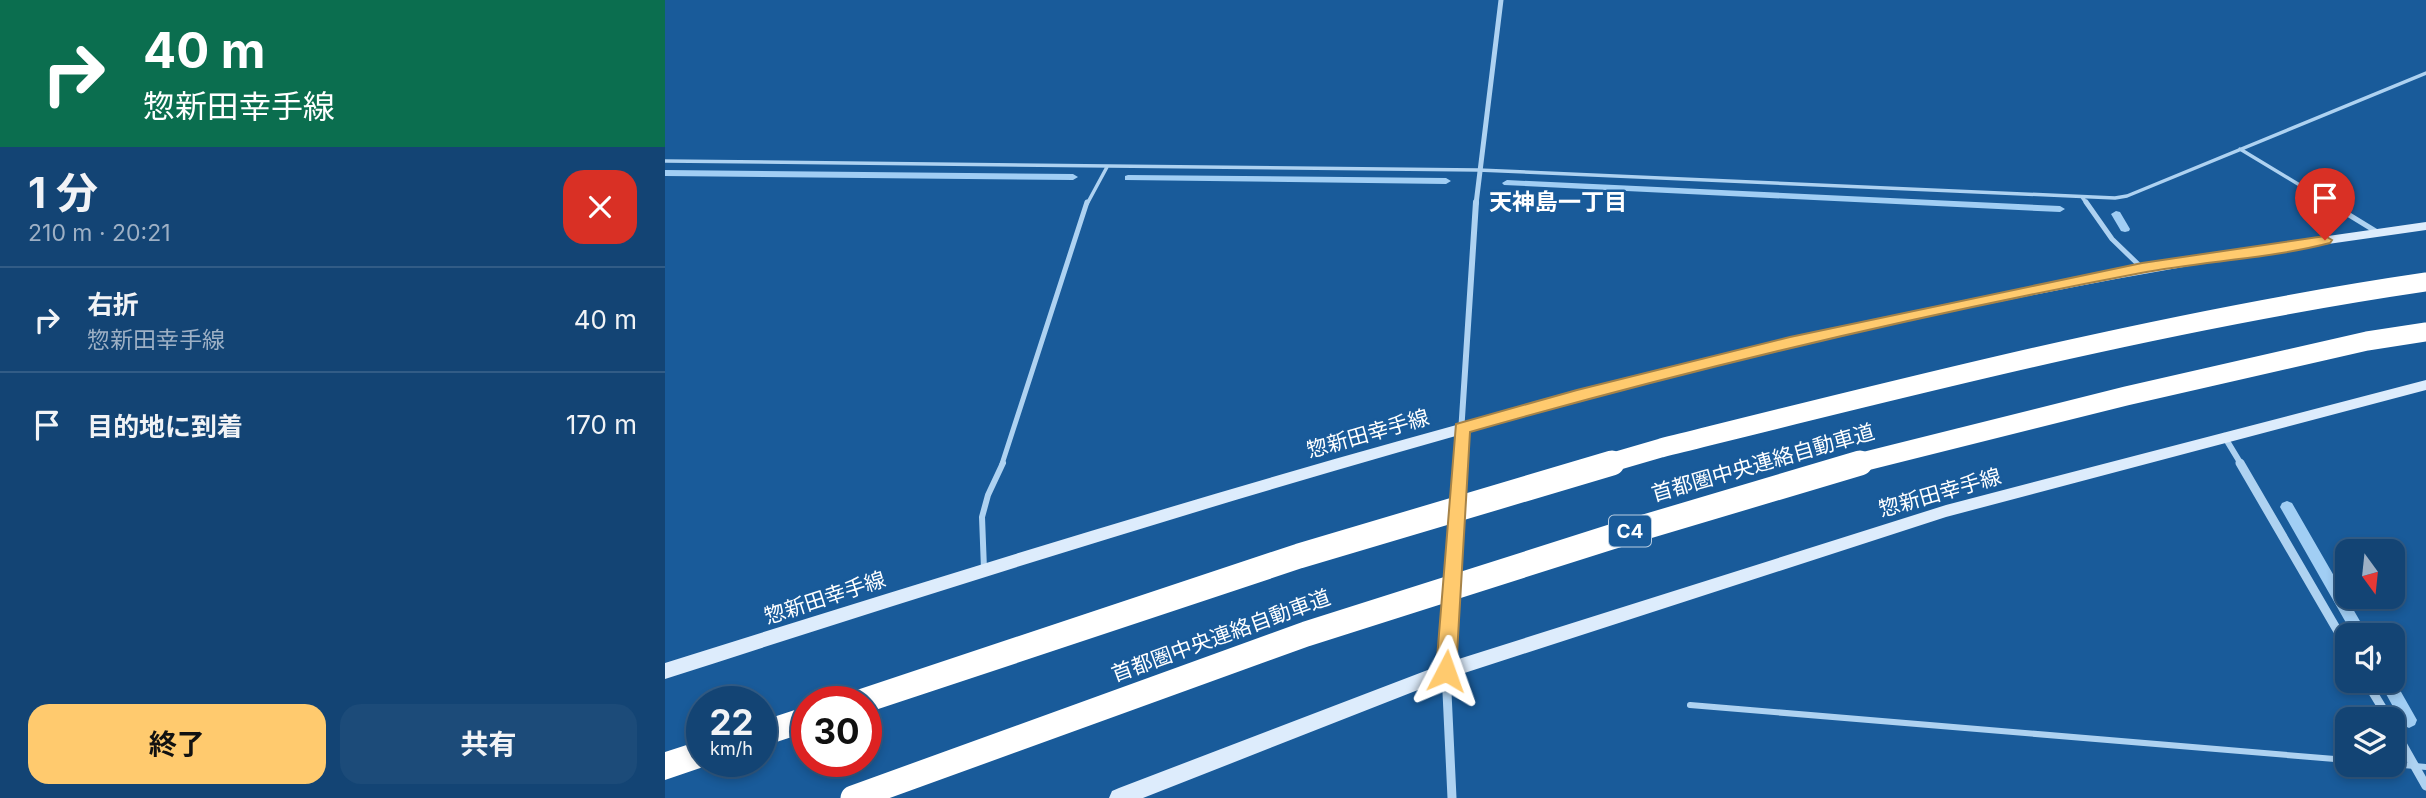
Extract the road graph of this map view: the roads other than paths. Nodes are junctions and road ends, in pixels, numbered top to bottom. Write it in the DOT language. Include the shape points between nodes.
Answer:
graph roads {
  1 [pos="1500,0"];
  2 [pos="2426,73"];
  3 [pos="2240,149"];
  4 [pos="665,161"];
  5 [pos="1107,167"];
  6 [pos="1478,170"];
  7 [pos="2082,197"];
  8 [pos="2426,226"];
  9 [pos="2377,232"];
  10 [pos="2142,268"];
  11 [pos="2426,282"];
  12 [pos="2426,332"];
  13 [pos="2426,385"];
  14 [pos="1462,428"];
  15 [pos="2224,436"];
  16 [pos="984,569"];
  17 [pos="2335,626"];
  18 [pos="665,671"];
  19 [pos="1446,671"];
  20 [pos="882,695"];
  21 [pos="1690,705"];
  22 [pos="2405,744"];
  23 [pos="686,759"];
  24 [pos="2335,759"];
  25 [pos="665,766"];
  26 [pos="2421,767"];
  27 [pos="2426,786"];
  28 [pos="853,798"];
  29 [pos="1119,798"];
  30 [pos="1452,798"];
  1 -- 6 [label="street"];
  2 -- 3 [label="lane"];
  3 -- 7 [label="lane" via="2127,196"];
  3 -- 9 [label="lane"];
  4 -- 5 [label="lane"];
  5 -- 6 [label="lane"];
  5 -- 16 [label="lane" via="1090,194 1001,468 980,514"];
  6 -- 7 [label="lane"];
  6 -- 14 [label="street"];
  7 -- 10 [label="lane" via="2112,239"];
  8 -- 9 [label="main road, 惣新田幸手線"];
  9 -- 10 [label="main road, 惣新田幸手線"];
  10 -- 14 [label="main road, 惣新田幸手線" via="1790,342"];
  11 -- 20 [label="highway, 首都圏中央連絡自動車道, bridge" via="2317,298 2007,362 1661,448 1299,556"];
  12 -- 28 [label="highway, 首都圏中央連絡自動車道 / C4, bridge" via="2367,341 2045,416 1896,453 1689,514 1306,634"];
  13 -- 15 [label="main road, 惣新田幸手線"];
  14 -- 16 [label="main road, 惣新田幸手線"];
  14 -- 19 [label="street"];
  15 -- 17 [label="street"];
  15 -- 19 [label="main road, 惣新田幸手線" via="1946,511"];
  16 -- 18 [label="main road, 惣新田幸手線"];
  19 -- 29 [label="main road, 惣新田幸手線"];
  19 -- 30 [label="street"];
  21 -- 24 [label="lane"];
  22 -- 26 [label="street"];
  23 -- 25 [label="highway"];
  26 -- 27 [label="street"];
}
